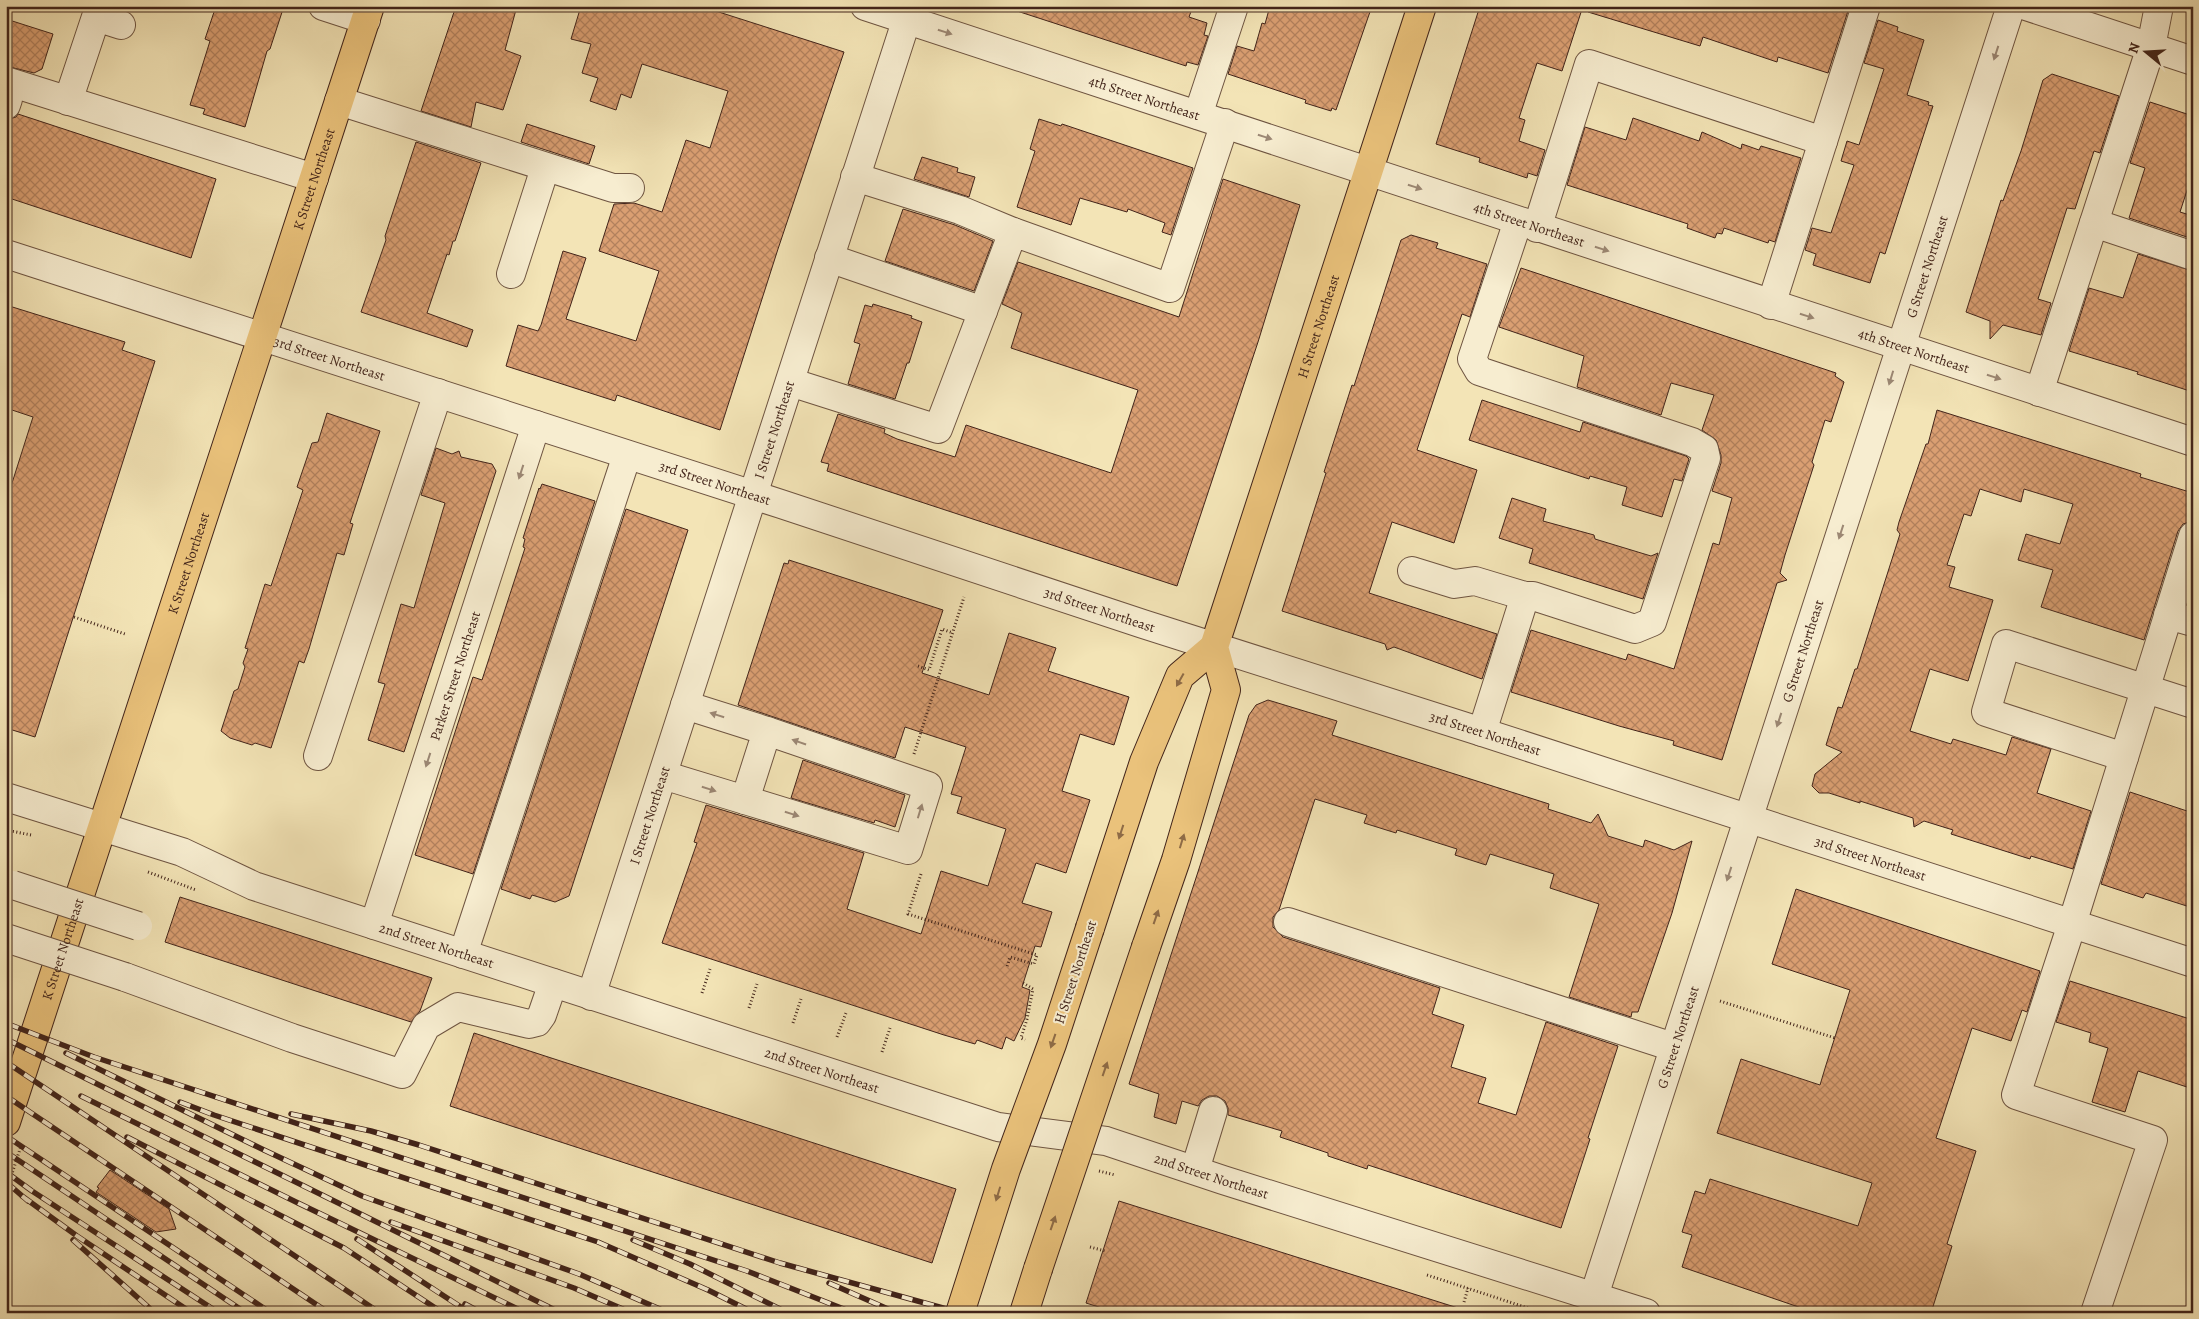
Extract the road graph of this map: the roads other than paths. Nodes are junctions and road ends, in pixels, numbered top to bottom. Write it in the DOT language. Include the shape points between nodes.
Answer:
graph roads {
  1 [pos="323,6"];
  2 [pos="865,6"];
  3 [pos="1234,6"];
  4 [pos="1422,6"];
  5 [pos="1866,6"];
  6 [pos="2011,6"];
  7 [pos="2026,6"];
  8 [pos="2159,6"];
  9 [pos="368,13"];
  10 [pos="908,13"];
  11 [pos="121,25"];
  12 [pos="2151,47"];
  13 [pos="2193,60"];
  14 [pos="6,81"];
  15 [pos="6,98"];
  16 [pos="68,101"];
  17 [pos="339,101"];
  18 [pos="6,105"];
  19 [pos="1198,115"];
  20 [pos="1225,124"];
  21 [pos="1823,141"];
  22 [pos="545,168"];
  23 [pos="1368,172"];
  24 [pos="855,177"];
  25 [pos="314,178"];
  26 [pos="630,188"];
  27 [pos="2094,223"];
  28 [pos="1528,225"];
  29 [pos="1013,232"];
  30 [pos="6,254"];
  31 [pos="2193,256"];
  32 [pos="829,258"];
  33 [pos="511,274"];
  34 [pos="1771,304"];
  35 [pos="983,311"];
  36 [pos="262,336"];
  37 [pos="1901,346"];
  38 [pos="790,382"];
  39 [pos="2039,392"];
  40 [pos="438,394"];
  41 [pos="536,425"];
  42 [pos="2193,442"];
  43 [pos="628,455"];
  44 [pos="753,495"];
  45 [pos="2193,536"];
  46 [pos="1412,571"];
  47 [pos="1525,596"];
  48 [pos="2181,618"];
  49 [pos="1214,647"];
  50 [pos="2145,689"];
  51 [pos="2193,704"];
  52 [pos="685,705"];
  53 [pos="767,731"];
  54 [pos="1482,732"];
  55 [pos="318,756"];
  56 [pos="2124,757"];
  57 [pos="663,774"];
  58 [pos="6,797"];
  59 [pos="745,800"];
  60 [pos="1747,818"];
  61 [pos="102,827"];
  62 [pos="10,883"];
  63 [pos="1288,922"];
  64 [pos="2072,924"];
  65 [pos="374,925"];
  66 [pos="138,926"];
  67 [pos="6,938"];
  68 [pos="463,954"];
  69 [pos="2193,963"];
  70 [pos="553,983"];
  71 [pos="591,996"];
  72 [pos="1673,1047"];
  73 [pos="1213,1110"];
  74 [pos="6,1122"];
  75 [pos="1195,1170"];
  76 [pos="1594,1296"];
  77 [pos="960,1313"];
  78 [pos="1024,1313"];
  79 [pos="1646,1313"];
  80 [pos="2096,1313"];
  1 -- 9 [label="street"];
  2 -- 10 [label="street, 4th Street Northeast"];
  3 -- 19 [label="street"];
  4 -- 23 [label="main road, H Street Northeast"];
  5 -- 21 [label="street"];
  6 -- 37 [label="street, G Street Northeast, one-way"];
  7 -- 12 [label="street"];
  8 -- 12 [label="street"];
  9 -- 17 [label="main road, K Street Northeast"];
  10 -- 19 [label="street, 4th Street Northeast, one-way"];
  10 -- 24 [label="street, I Street Northeast"];
  11 -- 16 [label="street" via="96,17"];
  12 -- 13 [label="street"];
  12 -- 27 [label="street"];
  14 -- 16 [label="street"];
  15 -- 18 [label="street"];
  16 -- 25 [label="street"];
  17 -- 22 [label="street"];
  17 -- 25 [label="main road, K Street Northeast"];
  19 -- 20 [label="street, 4th Street Northeast"];
  20 -- 23 [label="street, 4th Street Northeast, one-way"];
  20 -- 29 [label="street" via="1170,288"];
  21 -- 28 [label="street" via="1589,64"];
  21 -- 34 [label="street"];
  22 -- 26 [label="street" via="613,188"];
  22 -- 33 [label="street"];
  23 -- 28 [label="street, 4th Street Northeast, one-way"];
  23 -- 49 [label="main road, H Street Northeast"];
  24 -- 29 [label="street" via="960,210"];
  24 -- 32 [label="street, I Street Northeast"];
  25 -- 36 [label="main road, K Street Northeast"];
  27 -- 31 [label="street"];
  27 -- 39 [label="street"];
  28 -- 34 [label="street, 4th Street Northeast, one-way"];
  28 -- 47 [label="street" via="1472,359 1479,371 1692,442 1704,449 1706,458 1652,622 1635,629"];
  29 -- 35 [label="street"];
  30 -- 36 [label="street, 3rd Street Northeast"];
  32 -- 35 [label="street"];
  32 -- 38 [label="street, I Street Northeast"];
  34 -- 37 [label="street, 4th Street Northeast, one-way"];
  35 -- 38 [label="street" via="938,429"];
  36 -- 40 [label="street, 3rd Street Northeast"];
  36 -- 61 [label="main road, K Street Northeast"];
  37 -- 39 [label="street, 4th Street Northeast, one-way"];
  37 -- 60 [label="street, G Street Northeast, one-way"];
  38 -- 44 [label="street, I Street Northeast"];
  39 -- 42 [label="street, 4th Street Northeast"];
  40 -- 41 [label="street, 3rd Street Northeast"];
  40 -- 55 [label="street"];
  41 -- 43 [label="street, 3rd Street Northeast"];
  41 -- 65 [label="street, Parker Street Northeast, one-way"];
  43 -- 44 [label="street, 3rd Street Northeast"];
  43 -- 68 [label="street"];
  44 -- 49 [label="street, 3rd Street Northeast"];
  44 -- 52 [label="street, I Street Northeast"];
  45 -- 48 [label="street"];
  46 -- 47 [label="street" via="1454,584 1475,580"];
  47 -- 54 [label="street"];
  48 -- 50 [label="street"];
  49 -- 54 [label="street, 3rd Street Northeast"];
  49 -- 77 [label="main road, H Street Northeast, one-way, bridge" via="1180,676 1144,762"];
  78 -- 49 [label="main road, one-way, bridge" via="1176,860 1226,690"];
  50 -- 51 [label="street"];
  50 -- 56 [label="street"];
  50 -- 56 [label="street" via="2006,644 1986,712"];
  53 -- 52 [label="street, one-way"];
  52 -- 57 [label="street, I Street Northeast"];
  53 -- 59 [label="street"];
  59 -- 53 [label="street, one-way" via="908,850 914,832 928,786"];
  54 -- 60 [label="street, 3rd Street Northeast"];
  56 -- 64 [label="street"];
  57 -- 59 [label="street, one-way"];
  57 -- 71 [label="street, I Street Northeast"];
  58 -- 61 [label="street, 2nd Street Northeast"];
  60 -- 64 [label="street, 3rd Street Northeast"];
  60 -- 72 [label="street, G Street Northeast, one-way"];
  61 -- 65 [label="street, 2nd Street Northeast" via="200,860 254,886"];
  61 -- 74 [label="main road, K Street Northeast"];
  62 -- 66 [label="street, bridge"];
  63 -- 72 [label="street"];
  64 -- 69 [label="street, 3rd Street Northeast"];
  64 -- 80 [label="street" via="2016,1094 2153,1140"];
  65 -- 68 [label="street, 2nd Street Northeast"];
  67 -- 70 [label="street, bridge" via="402,1074 426,1026 458,1007 529,1024 538,1022"];
  68 -- 70 [label="street, 2nd Street Northeast"];
  70 -- 71 [label="street, 2nd Street Northeast"];
  71 -- 75 [label="street, 2nd Street Northeast" via="998,1127 1106,1141"];
  72 -- 76 [label="street, G Street Northeast"];
  73 -- 75 [label="street"];
  75 -- 76 [label="street, 2nd Street Northeast"];
  76 -- 79 [label="street, 2nd Street Northeast"];
}
